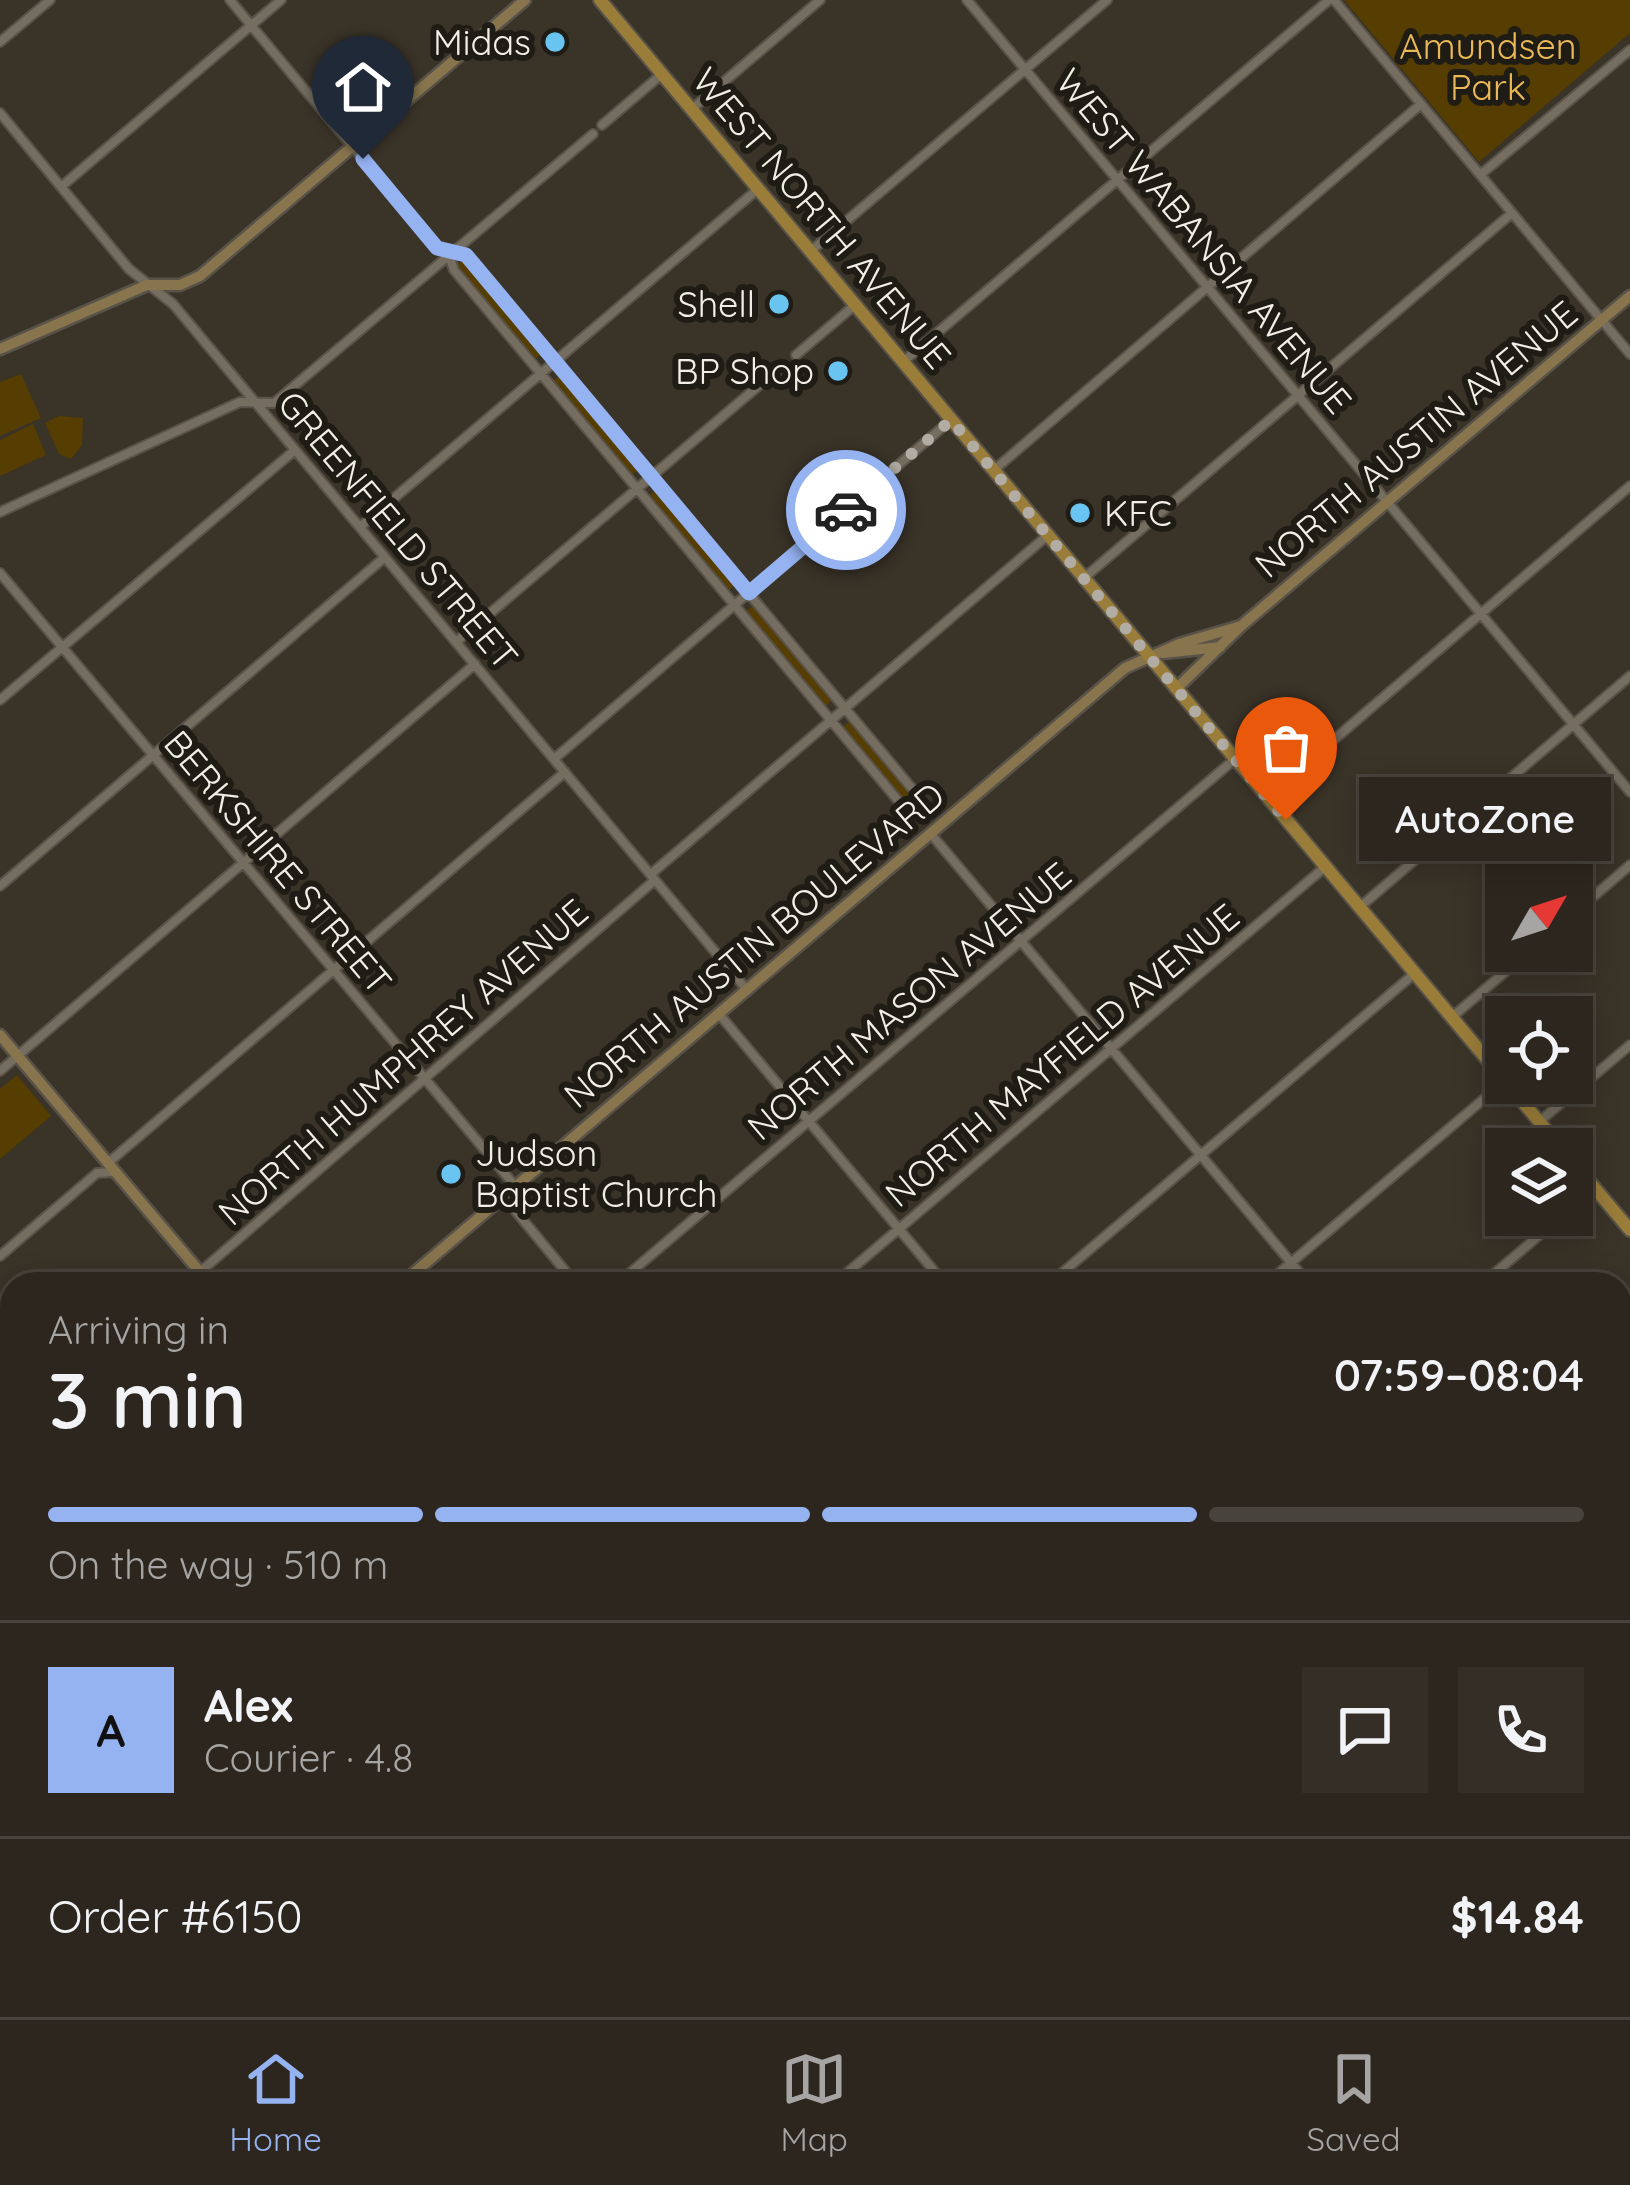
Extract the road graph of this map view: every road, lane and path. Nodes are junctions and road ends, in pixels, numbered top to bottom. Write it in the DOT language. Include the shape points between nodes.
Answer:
graph roads {
  1 [pos="50,0"];
  2 [pos="230,0"];
  3 [pos="281,0"];
  4 [pos="525,0"];
  5 [pos="600,0"];
  6 [pos="820,0"];
  7 [pos="967,0"];
  8 [pos="1107,0"];
  9 [pos="1332,0"];
  10 [pos="251,25"];
  11 [pos="0,42"];
  12 [pos="1630,50"];
  13 [pos="1025,69"];
  14 [pos="662,74"];
  15 [pos="1421,104"];
  16 [pos="692,109"];
  17 [pos="0,113"];
  18 [pos="602,125"];
  19 [pos="593,134"];
  20 [pos="352,146"];
  21 [pos="1480,175"];
  22 [pos="1117,179"];
  23 [pos="62,186"];
  24 [pos="758,189"];
  25 [pos="1512,213"];
  26 [pos="811,252"];
  27 [pos="449,255"];
  28 [pos="147,285"];
  29 [pos="1208,287"];
  30 [pos="1630,296"];
  31 [pos="855,305"];
  32 [pos="1602,320"];
  33 [pos="1,348"];
  34 [pos="1630,354"];
  35 [pos="796,355"];
  36 [pos="555,362"];
  37 [pos="903,362"];
  38 [pos="782,366"];
  39 [pos="540,374"];
  40 [pos="1298,395"];
  41 [pos="258,405"];
  42 [pos="951,420"];
  43 [pos="295,450"];
  44 [pos="994,470"];
  45 [pos="650,477"];
  46 [pos="1630,486"];
  47 [pos="637,489"];
  48 [pos="1388,503"];
  49 [pos="0,512"];
  50 [pos="360,527"];
  51 [pos="1048,536"];
  52 [pos="385,557"];
  53 [pos="0,573"];
  54 [pos="1084,578"];
  55 [pos="749,593"];
  56 [pos="734,605"];
  57 [pos="1481,614"];
  58 [pos="1241,626"];
  59 [pos="456,642"];
  60 [pos="1223,646"];
  61 [pos="62,647"];
  62 [pos="1156,655"];
  63 [pos="475,664"];
  64 [pos="1630,676"];
  65 [pos="1176,689"];
  66 [pos="0,700"];
  67 [pos="845,708"];
  68 [pos="831,720"];
  69 [pos="1573,724"];
  70 [pos="153,754"];
  71 [pos="554,759"];
  72 [pos="1235,759"];
  73 [pos="565,772"];
  74 [pos="1630,792"];
  75 [pos="1267,797"];
  76 [pos="931,833"];
  77 [pos="244,863"];
  78 [pos="1630,866"];
  79 [pos="1325,867"];
  80 [pos="653,877"];
  81 [pos="0,886"];
  82 [pos="1593,897"];
  83 [pos="1359,908"];
  84 [pos="1021,941"];
  85 [pos="334,971"];
  86 [pos="1505,972"];
  87 [pos="1415,974"];
  88 [pos="747,990"];
  89 [pos="719,1014"];
  90 [pos="1452,1017"];
  91 [pos="0,1035"];
  92 [pos="1630,1045"];
  93 [pos="1110,1048"];
  94 [pos="18,1056"];
  95 [pos="1485,1057"];
  96 [pos="0,1071"];
  97 [pos="424,1078"];
  98 [pos="1485,1100"];
  99 [pos="1524,1104"];
  100 [pos="809,1121"];
  101 [pos="1539,1122"];
  102 [pos="1544,1128"];
  103 [pos="1200,1155"];
  104 [pos="111,1168"];
  105 [pos="1593,1186"];
  106 [pos="516,1187"];
  107 [pos="1595,1188"];
  108 [pos="504,1197"];
  109 [pos="1629,1228"];
  110 [pos="899,1229"];
  111 [pos="1538,1236"];
  112 [pos="0,1256"];
  113 [pos="1291,1263"];
  114 [pos="200,1272"];
  115 [pos="415,1272"];
  116 [pos="566,1272"];
  117 [pos="631,1272"];
  118 [pos="848,1272"];
  119 [pos="935,1272"];
  120 [pos="1063,1272"];
  121 [pos="1280,1272"];
  122 [pos="1299,1272"];
  123 [pos="1496,1272"];
  1 -- 11 [label="street"];
  2 -- 10 [label="street"];
  3 -- 10 [label="street"];
  4 -- 20 [label="street"];
  5 -- 14 [label="main road, WEST NORTH AVENUE"];
  6 -- 16 [label="street"];
  7 -- 13 [label="street, WEST WABANSIA AVENUE"];
  8 -- 13 [label="street"];
  9 -- 15 [label="street"];
  9 -- 22 [label="street"];
  10 -- 20 [label="street"];
  10 -- 23 [label="street"];
  12 -- 21 [label="street"];
  13 -- 22 [label="street, WEST WABANSIA AVENUE"];
  13 -- 26 [label="street"];
  14 -- 16 [label="main road, WEST NORTH AVENUE"];
  14 -- 18 [label="street"];
  15 -- 21 [label="street"];
  15 -- 29 [label="street"];
  16 -- 24 [label="main road, WEST NORTH AVENUE"];
  17 -- 23 [label="street, GREENFIELD STREET"];
  19 -- 27 [label="street"];
  20 -- 27 [label="street"];
  20 -- 28 [label="street" via="200,276"];
  21 -- 25 [label="street"];
  22 -- 29 [label="street, WEST WABANSIA AVENUE"];
  22 -- 37 [label="street"];
  23 -- 28 [label="street, GREENFIELD STREET"];
  24 -- 26 [label="main road, WEST NORTH AVENUE"];
  24 -- 36 [label="street"];
  25 -- 32 [label="street"];
  25 -- 40 [label="street"];
  26 -- 31 [label="main road, WEST NORTH AVENUE"];
  27 -- 36 [label="street" via="466,255"];
  27 -- 39 [label="street"];
  27 -- 41 [label="street" via="274,404"];
  28 -- 33 [label="street"];
  28 -- 41 [label="street, GREENFIELD STREET" via="173,304"];
  29 -- 40 [label="street, WEST WABANSIA AVENUE"];
  29 -- 44 [label="street"];
  30 -- 32 [label="street, NORTH AUSTIN AVENUE"];
  31 -- 35 [label="street"];
  31 -- 37 [label="main road, WEST NORTH AVENUE"];
  32 -- 34 [label="street"];
  32 -- 48 [label="street, NORTH AUSTIN AVENUE"];
  36 -- 39 [label="street"];
  36 -- 45 [label="street"];
  37 -- 42 [label="main road, WEST NORTH AVENUE"];
  38 -- 45 [label="street"];
  39 -- 47 [label="street"];
  39 -- 50 [label="street"];
  40 -- 48 [label="street, WEST WABANSIA AVENUE"];
  40 -- 54 [label="street"];
  41 -- 43 [label="street, GREENFIELD STREET"];
  41 -- 49 [label="street" via="240,402"];
  42 -- 44 [label="main road, WEST NORTH AVENUE"];
  42 -- 55 [label="street"];
  43 -- 50 [label="street, GREENFIELD STREET"];
  43 -- 61 [label="street"];
  44 -- 51 [label="main road, WEST NORTH AVENUE"];
  45 -- 47 [label="street"];
  45 -- 55 [label="street"];
  46 -- 57 [label="street"];
  47 -- 56 [label="street"];
  47 -- 59 [label="street"];
  48 -- 57 [label="street, WEST WABANSIA AVENUE"];
  48 -- 58 [label="street, NORTH AUSTIN AVENUE"];
  50 -- 52 [label="street, GREENFIELD STREET"];
  51 -- 54 [label="main road, WEST NORTH AVENUE"];
  51 -- 67 [label="street, NORTH HUMPHREY AVENUE"];
  52 -- 59 [label="street, GREENFIELD STREET"];
  52 -- 70 [label="street"];
  53 -- 61 [label="street, BERKSHIRE STREET"];
  54 -- 62 [label="main road, WEST NORTH AVENUE"];
  55 -- 56 [label="street"];
  55 -- 67 [label="street"];
  56 -- 68 [label="street"];
  56 -- 71 [label="street"];
  57 -- 69 [label="street, WEST WABANSIA AVENUE"];
  57 -- 75 [label="street"];
  58 -- 60 [label="street, NORTH AUSTIN AVENUE"];
  58 -- 62 [label="street, NORTH AUSTIN AVENUE"];
  59 -- 63 [label="street, GREENFIELD STREET"];
  60 -- 62 [label="street"];
  60 -- 65 [label="street, NORTH AUSTIN AVENUE"];
  61 -- 66 [label="street"];
  61 -- 70 [label="street, BERKSHIRE STREET"];
  62 -- 65 [label="main road, WEST NORTH AVENUE"];
  62 -- 76 [label="street, NORTH AUSTIN BOULEVARD" via="1125,668"];
  63 -- 71 [label="street, GREENFIELD STREET"];
  63 -- 77 [label="street"];
  64 -- 69 [label="street"];
  65 -- 72 [label="main road, WEST NORTH AVENUE"];
  67 -- 68 [label="street, NORTH HUMPHREY AVENUE"];
  67 -- 68 [label="street" via="920,798 920,811 906,810"];
  68 -- 80 [label="street, NORTH HUMPHREY AVENUE"];
  69 -- 74 [label="street, WEST WABANSIA AVENUE"];
  69 -- 83 [label="street"];
  70 -- 77 [label="street, BERKSHIRE STREET"];
  70 -- 81 [label="street"];
  71 -- 73 [label="street, GREENFIELD STREET"];
  72 -- 75 [label="main road, WEST NORTH AVENUE"];
  72 -- 84 [label="street, NORTH MASON AVENUE"];
  73 -- 80 [label="street, GREENFIELD STREET"];
  73 -- 85 [label="street"];
  75 -- 79 [label="main road, WEST NORTH AVENUE"];
  76 -- 84 [label="street"];
  76 -- 88 [label="street, NORTH AUSTIN BOULEVARD"];
  77 -- 85 [label="street, BERKSHIRE STREET"];
  77 -- 94 [label="street"];
  78 -- 82 [label="street"];
  79 -- 83 [label="main road, WEST NORTH AVENUE"];
  79 -- 93 [label="street, NORTH MAYFIELD AVENUE"];
  80 -- 88 [label="street, GREENFIELD STREET"];
  80 -- 97 [label="street, NORTH HUMPHREY AVENUE"];
  83 -- 87 [label="main road, WEST NORTH AVENUE"];
  84 -- 93 [label="street"];
  84 -- 100 [label="street, NORTH MASON AVENUE"];
  85 -- 97 [label="street, BERKSHIRE STREET"];
  85 -- 104 [label="street"];
  86 -- 90 [label="street"];
  87 -- 90 [label="main road, WEST NORTH AVENUE"];
  87 -- 103 [label="street"];
  88 -- 89 [label="street, NORTH AUSTIN BOULEVARD"];
  89 -- 100 [label="street"];
  89 -- 106 [label="street, NORTH AUSTIN BOULEVARD"];
  90 -- 95 [label="main road, WEST NORTH AVENUE"];
  91 -- 94 [label="street"];
  92 -- 101 [label="street"];
  93 -- 103 [label="street"];
  93 -- 110 [label="street, NORTH MAYFIELD AVENUE"];
  94 -- 96 [label="street"];
  94 -- 104 [label="street"];
  97 -- 106 [label="street, BERKSHIRE STREET"];
  97 -- 114 [label="street, NORTH HUMPHREY AVENUE"];
  98 -- 113 [label="street"];
  99 -- 101 [label="main road, WEST NORTH AVENUE"];
  100 -- 110 [label="street"];
  100 -- 117 [label="street, NORTH MASON AVENUE"];
  101 -- 102 [label="main road, WEST NORTH AVENUE"];
  103 -- 113 [label="street"];
  103 -- 120 [label="street"];
  104 -- 112 [label="street"];
  104 -- 114 [label="street"];
  105 -- 107 [label="main road"];
  106 -- 108 [label="street, NORTH AUSTIN BOULEVARD"];
  107 -- 109 [label="main road"];
  108 -- 115 [label="street, NORTH AUSTIN BOULEVARD"];
  108 -- 116 [label="street"];
  110 -- 118 [label="street, NORTH MAYFIELD AVENUE"];
  110 -- 119 [label="street"];
  111 -- 123 [label="street"];
  113 -- 121 [label="street"];
  113 -- 122 [label="street"];
}
